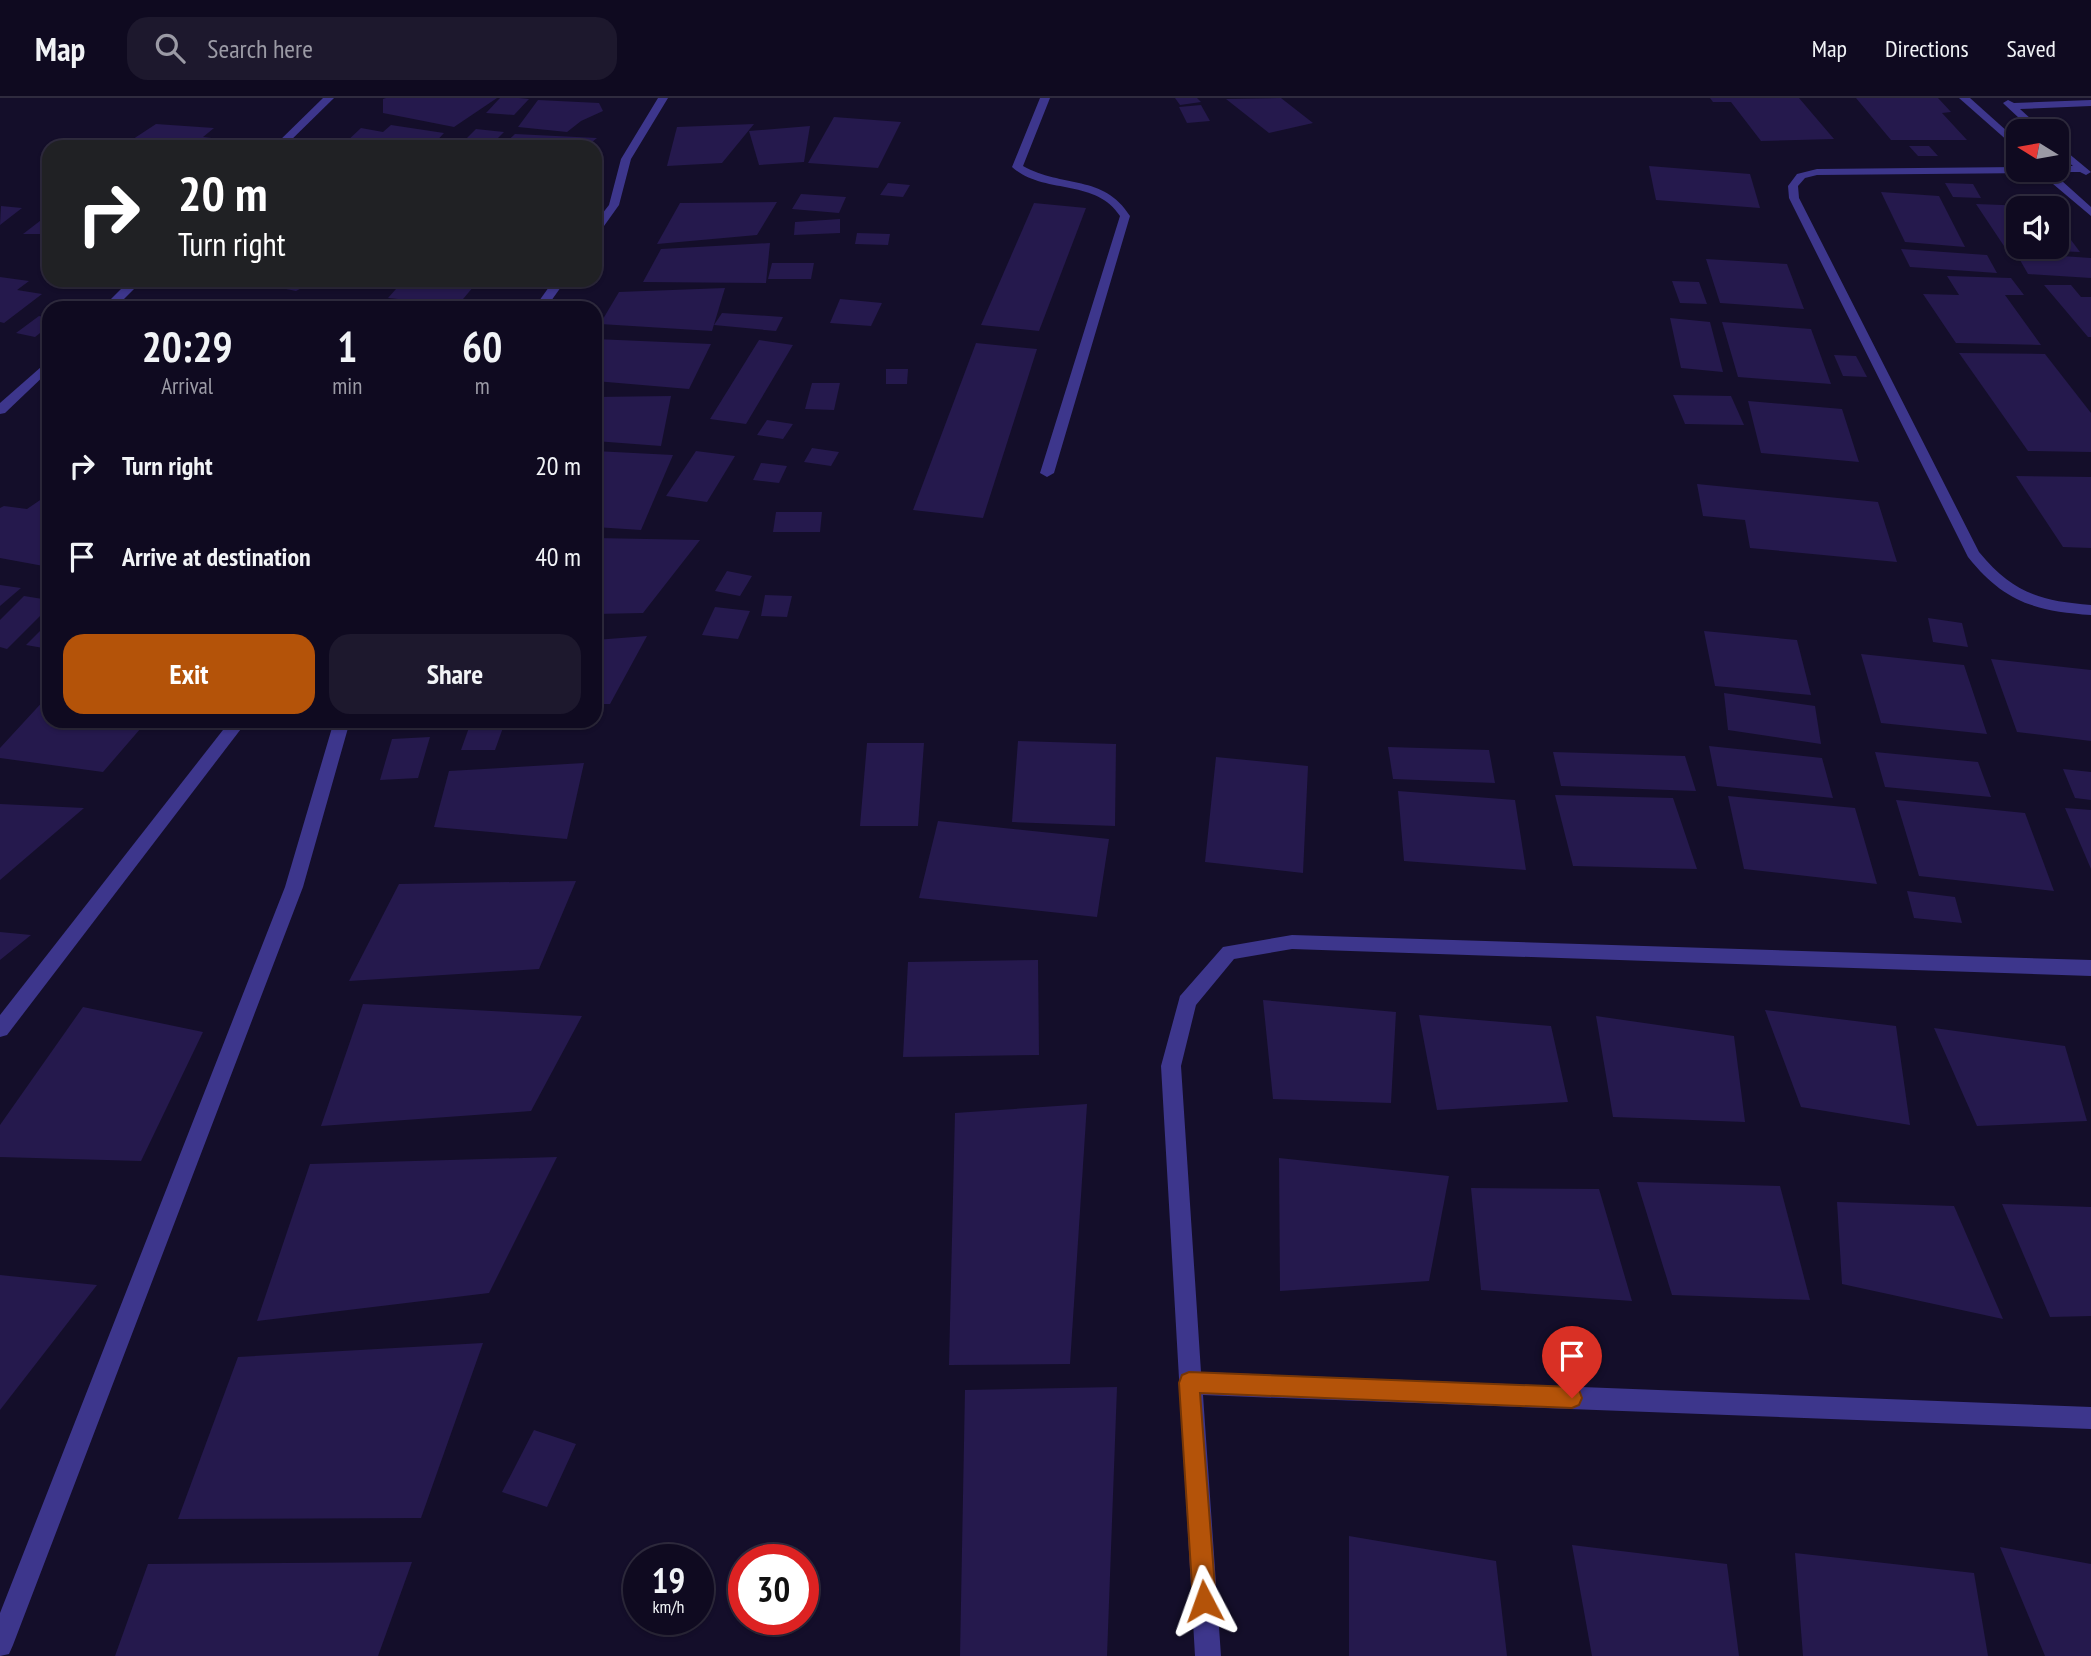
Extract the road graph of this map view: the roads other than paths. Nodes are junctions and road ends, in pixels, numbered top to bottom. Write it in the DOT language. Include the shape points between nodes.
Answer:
graph roads {
  1 [pos="329,98"];
  2 [pos="663,98"];
  3 [pos="1045,98"];
  4 [pos="1965,98"];
  5 [pos="2002,98"];
  6 [pos="2091,103"];
  7 [pos="2011,106"];
  8 [pos="2026,119"];
  9 [pos="2006,136"];
  10 [pos="285,140"];
  11 [pos="2069,158"];
  12 [pos="2006,170"];
  13 [pos="2086,173"];
  14 [pos="2056,182"];
  15 [pos="2091,213"];
  16 [pos="602,221"];
  17 [pos="130,287"];
  18 [pos="115,301"];
  19 [pos="42,371"];
  20 [pos="0,410"];
  21 [pos="1046,472"];
  22 [pos="2091,610"];
  23 [pos="234,728"];
  24 [pos="340,728"];
  25 [pos="2091,968"];
  26 [pos="0,1029"];
  27 [pos="1189,1383"];
  28 [pos="2091,1418"];
  29 [pos="0,1646"];
  30 [pos="1208,1656"];
  1 -- 10 [label="street"];
  2 -- 16 [label="street" via="626,159 614,205"];
  3 -- 21 [label="street" via="1017,167 1030,176 1114,200 1125,216"];
  4 -- 9 [label="street"];
  5 -- 7 [label="street"];
  6 -- 7 [label="street"];
  7 -- 8 [label="street"];
  11 -- 13 [label="street"];
  12 -- 22 [label="street" via="1817,172 1801,176 1793,186 1794,198 1973,554 1990,577 2018,597 2057,608"];
  14 -- 15 [label="street"];
  17 -- 18 [label="street"];
  19 -- 20 [label="street"];
  23 -- 26 [label="street"];
  24 -- 29 [label="street" via="294,887"];
  25 -- 27 [label="street" via="1292,942 1229,952 1187,1002 1171,1066"];
  27 -- 28 [label="street"];
  27 -- 30 [label="street"];
}
